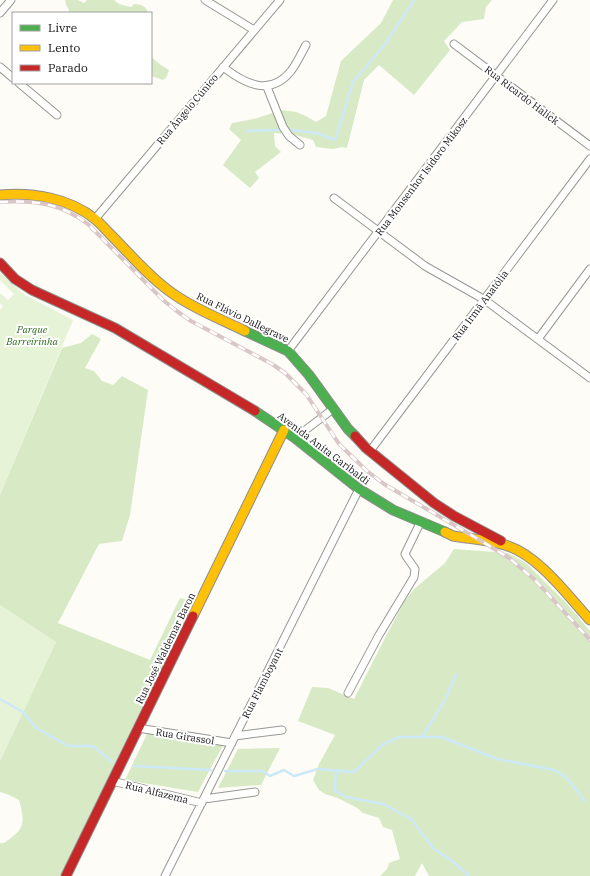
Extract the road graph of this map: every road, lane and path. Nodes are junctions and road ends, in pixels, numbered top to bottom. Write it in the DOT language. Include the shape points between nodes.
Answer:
graph roads {
  1 [pos="11,0"];
  2 [pos="205,0"];
  3 [pos="280,0"];
  4 [pos="554,0"];
  5 [pos="0,13"];
  6 [pos="254,30"];
  7 [pos="454,44"];
  8 [pos="306,45"];
  9 [pos="223,67"];
  10 [pos="0,68"];
  11 [pos="496,76"];
  12 [pos="12,77"];
  13 [pos="19,84"];
  14 [pos="267,87"];
  15 [pos="57,115"];
  16 [pos="300,145"];
  17 [pos="590,146"];
  18 [pos="590,159"];
  19 [pos="0,195"];
  20 [pos="334,198"];
  21 [pos="95,219"];
  22 [pos="379,231"];
  23 [pos="0,263"];
  24 [pos="590,269"];
  25 [pos="485,300"];
  26 [pos="538,339"];
  27 [pos="288,351"];
  28 [pos="590,378"];
  29 [pos="333,409"];
  30 [pos="284,430"];
  31 [pos="295,438"];
  32 [pos="370,451"];
  33 [pos="359,489"];
  34 [pos="420,522"];
  35 [pos="509,546"];
  36 [pos="590,620"];
  37 [pos="348,694"];
  38 [pos="138,728"];
  39 [pos="282,730"];
  40 [pos="234,739"];
  41 [pos="112,781"];
  42 [pos="255,792"];
  43 [pos="203,801"];
  44 [pos="66,876"];
  45 [pos="165,876"];
  1 -- 5 [label="street"];
  2 -- 6 [label="street"];
  3 -- 6 [label="street, Rua Ângelo Cúnico"];
  4 -- 11 [label="street, Rua Monsenhor Isidoro Mikosz"];
  6 -- 9 [label="street, Rua Ângelo Cúnico"];
  7 -- 11 [label="street, Rua Ricardo Halick"];
  8 -- 14 [label="street" via="290,72 277,83"];
  9 -- 14 [label="street" via="251,84"];
  9 -- 21 [label="street, Rua Ângelo Cúnico"];
  10 -- 12 [label="street"];
  11 -- 17 [label="street, Rua Ricardo Halick"];
  11 -- 22 [label="street, Rua Monsenhor Isidoro Mikosz"];
  13 -- 15 [label="street"];
  14 -- 16 [label="street" via="283,127"];
  18 -- 25 [label="street, Rua Irmã Anatólia"];
  19 -- 21 [label="street, Rua Flávio Dallegrave" via="53,198 72,205"];
  20 -- 22 [label="street"];
  21 -- 27 [label="street, Rua Flávio Dallegrave" via="151,276 172,293 207,313"];
  22 -- 25 [label="street" via="428,268"];
  22 -- 27 [label="street, Rua Monsenhor Isidoro Mikosz"];
  23 -- 30 [label="street, Avenida Anita Garibaldi" via="15,279 32,290 124,334"];
  24 -- 26 [label="street"];
  25 -- 26 [label="street"];
  25 -- 32 [label="street, Rua Irmã Anatólia"];
  26 -- 28 [label="street"];
  27 -- 29 [label="street, Rua Flávio Dallegrave"];
  29 -- 31 [label="street"];
  29 -- 32 [label="street, Rua Flávio Dallegrave" via="354,436"];
  30 -- 31 [label="street, Avenida Anita Garibaldi"];
  30 -- 38 [label="street, Rua José Waldemar Baron"];
  31 -- 33 [label="street, Avenida Anita Garibaldi"];
  32 -- 35 [label="street, Rua Flávio Dallegrave" via="434,503"];
  33 -- 34 [label="street, Avenida Anita Garibaldi" via="387,507"];
  33 -- 40 [label="street, Rua Flamboyant"];
  34 -- 35 [label="street, Avenida Anita Garibaldi" via="452,536"];
  34 -- 37 [label="street" via="405,554 416,569 414,577"];
  35 -- 36 [label="street, Avenida Anita Garibaldi" via="540,565"];
  38 -- 40 [label="street, Rua Girassol"];
  38 -- 41 [label="street, Rua José Waldemar Baron"];
  39 -- 40 [label="street, Rua Girassol"];
  40 -- 43 [label="street, Rua Flamboyant"];
  41 -- 43 [label="street, Rua Alfazema"];
  41 -- 44 [label="street, Rua José Waldemar Baron"];
  42 -- 43 [label="street, Rua Alfazema"];
  43 -- 45 [label="street, Rua Flamboyant"];
}
